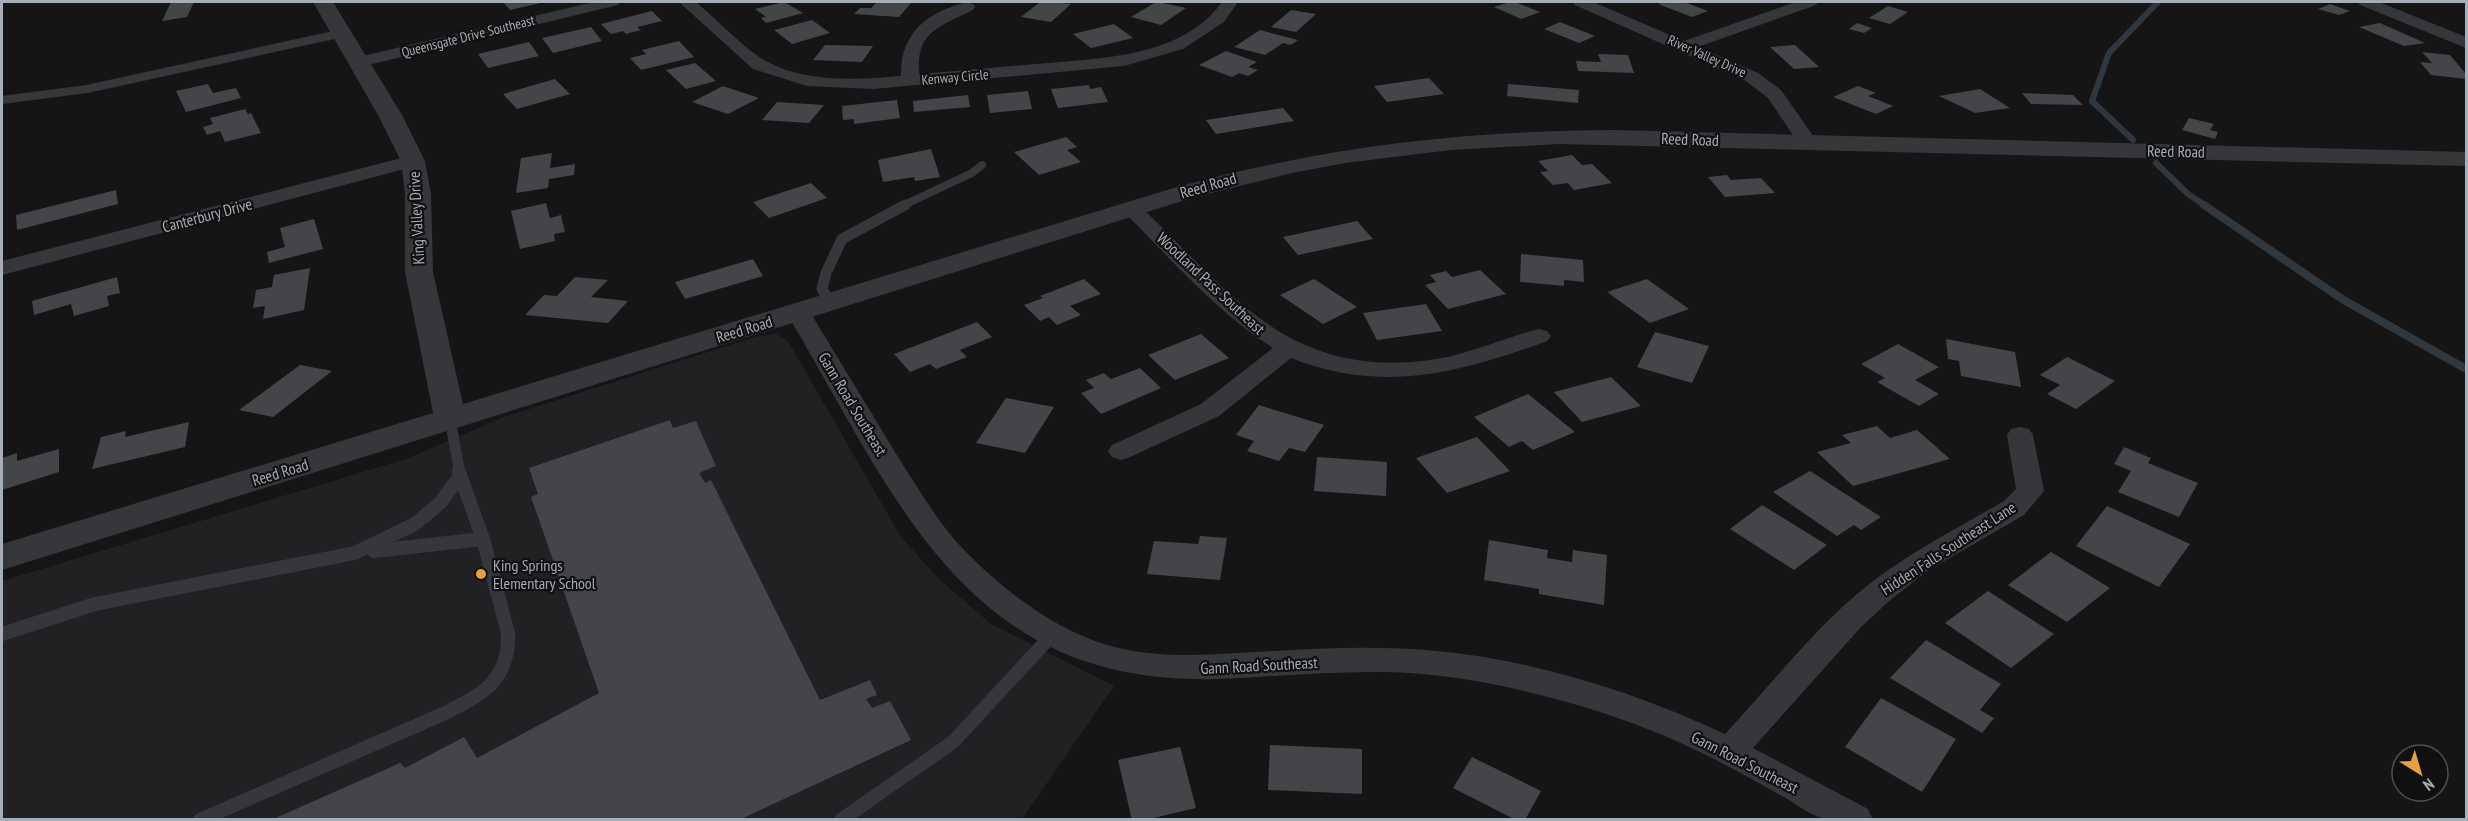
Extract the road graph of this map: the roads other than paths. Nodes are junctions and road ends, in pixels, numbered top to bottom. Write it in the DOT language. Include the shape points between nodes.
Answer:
graph roads {
  1 [pos="323,2"];
  2 [pos="612,2"];
  3 [pos="687,2"];
  4 [pos="1230,2"];
  5 [pos="1581,2"];
  6 [pos="1810,2"];
  7 [pos="2366,2"];
  8 [pos="967,7"];
  9 [pos="343,33"];
  10 [pos="2466,43"];
  11 [pos="1685,46"];
  12 [pos="360,62"];
  13 [pos="910,81"];
  14 [pos="2,100"];
  15 [pos="1808,143"];
  16 [pos="2466,159"];
  17 [pos="413,161"];
  18 [pos="982,165"];
  19 [pos="1132,209"];
  20 [pos="2,268"];
  21 [pos="830,303"];
  22 [pos="798,312"];
  23 [pos="1539,336"];
  24 [pos="1289,347"];
  25 [pos="450,419"];
  26 [pos="2020,435"];
  27 [pos="1121,451"];
  28 [pos="460,476"];
  29 [pos="483,539"];
  30 [pos="355,553"];
  31 [pos="2,557"];
  32 [pos="2,634"];
  33 [pos="1052,635"];
  34 [pos="1729,752"];
  35 [pos="200,819"];
  36 [pos="841,819"];
  37 [pos="1856,819"];
  1 -- 9 [label="street, King Valley Drive"];
  2 -- 12 [label="street, Queensgate Drive Southeast"];
  3 -- 13 [label="street, Kenway Circle" via="759,66 807,81"];
  4 -- 13 [label="street, Kenway Circle" via="1218,19 1177,45 1124,61"];
  5 -- 11 [label="street, River Valley Drive"];
  6 -- 11 [label="street"];
  7 -- 10 [label="street"];
  8 -- 13 [label="street" via="929,26 911,42"];
  9 -- 12 [label="street, King Valley Drive"];
  9 -- 14 [label="lane" via="106,85"];
  11 -- 15 [label="street, River Valley Drive" via="1768,88"];
  12 -- 17 [label="street, King Valley Drive"];
  15 -- 16 [label="street, Reed Road"];
  15 -- 19 [label="street, Reed Road" via="1560,137 1420,144 1277,168"];
  17 -- 20 [label="street, Canterbury Drive"];
  17 -- 25 [label="street, King Valley Drive" via="418,195 419,272"];
  18 -- 21 [label="lane" via="842,240 822,289"];
  19 -- 21 [label="street, Reed Road"];
  19 -- 24 [label="street, Woodland Pass Southeast" via="1247,320"];
  21 -- 22 [label="street, Reed Road"];
  22 -- 25 [label="street, Reed Road"];
  22 -- 33 [label="street, Gann Road Southeast" via="933,532 1003,599"];
  23 -- 24 [label="street, Woodland Pass Southeast" via="1462,363 1404,372 1349,368"];
  24 -- 27 [label="street" via="1210,410"];
  25 -- 28 [label="lane"];
  25 -- 31 [label="street, Reed Road"];
  26 -- 34 [label="street, Hidden Falls Southeast Lane" via="2030,491 2014,508 1917,564 1877,594"];
  28 -- 29 [label="lane"];
  28 -- 30 [label="lane" via="440,503 413,526"];
  29 -- 30 [label="lane"];
  29 -- 35 [label="lane" via="511,649 494,682 473,699 443,714"];
  30 -- 32 [label="lane" via="95,604"];
  33 -- 34 [label="street, Gann Road Southeast" via="1111,659 1157,667 1352,660 1453,665 1608,703 1664,722"];
  33 -- 36 [label="lane" via="953,742"];
  34 -- 37 [label="street, Gann Road Southeast"];
}
